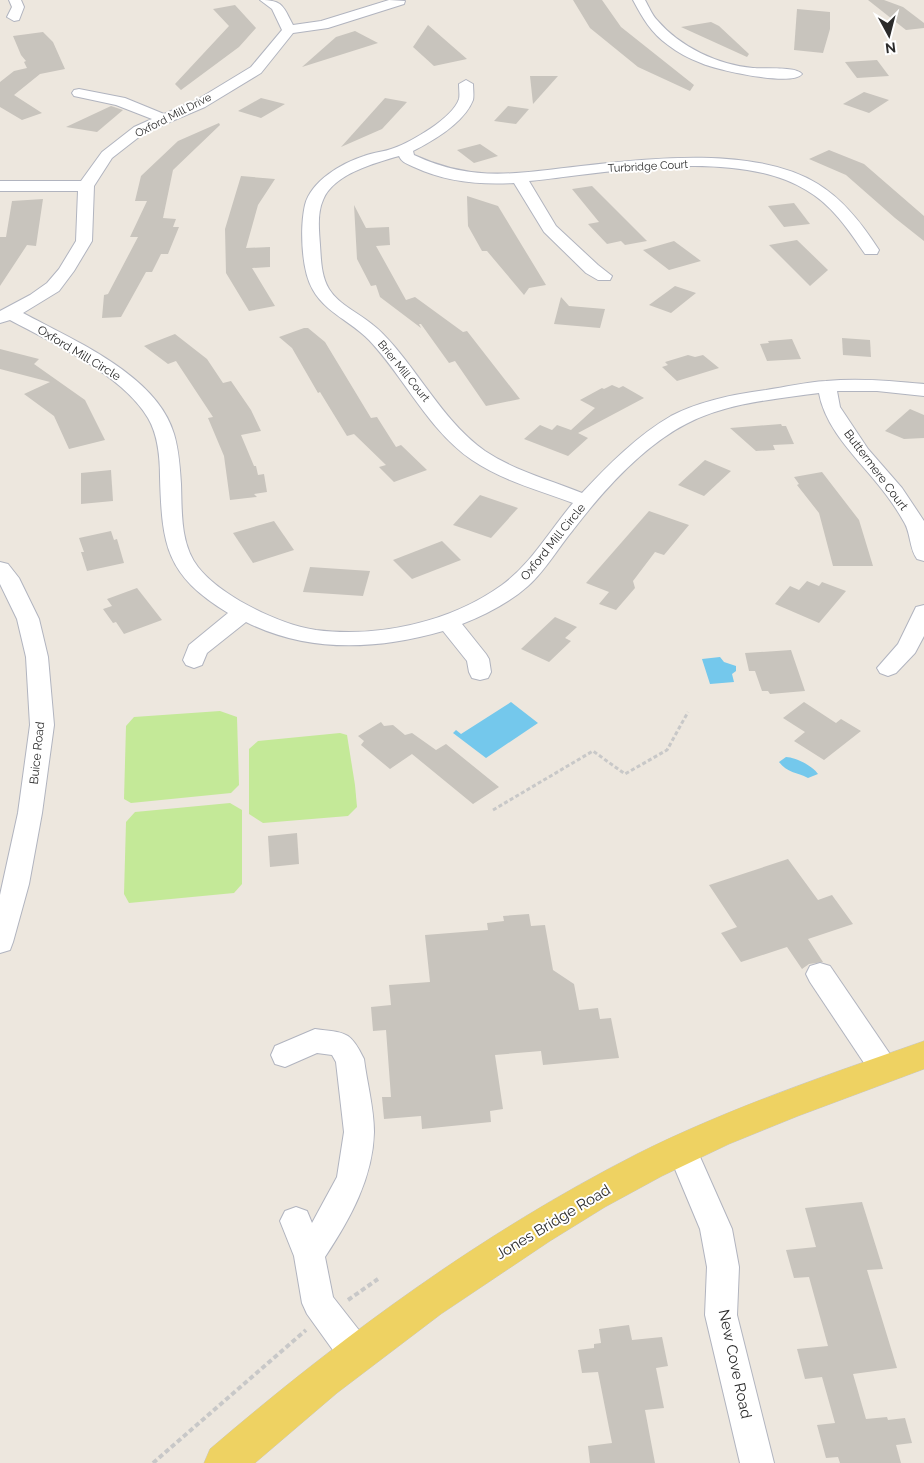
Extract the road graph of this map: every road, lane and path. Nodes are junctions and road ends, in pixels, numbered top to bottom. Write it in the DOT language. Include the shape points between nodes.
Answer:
graph roads {
  1 [pos="15,0"];
  2 [pos="266,0"];
  3 [pos="639,0"];
  4 [pos="399,1"];
  5 [pos="14,17"];
  6 [pos="289,30"];
  7 [pos="795,74"];
  8 [pos="466,84"];
  9 [pos="79,93"];
  10 [pos="164,119"];
  11 [pos="404,150"];
  12 [pos="519,178"];
  13 [pos="0,186"];
  14 [pos="86,186"];
  15 [pos="871,250"];
  16 [pos="604,276"];
  17 [pos="3,315"];
  18 [pos="828,386"];
  19 [pos="924,390"];
  20 [pos="586,501"];
  21 [pos="924,554"];
  22 [pos="0,569"];
  23 [pos="244,612"];
  24 [pos="924,612"];
  25 [pos="448,622"];
  26 [pos="194,660"];
  27 [pos="888,668"];
  28 [pos="480,672"];
  29 [pos="688,712"];
  30 [pos="493,810"];
  31 [pos="0,942"];
  32 [pos="820,974"];
  33 [pos="924,1055"];
  34 [pos="285,1056"];
  35 [pos="884,1070"];
  36 [pos="682,1150"];
  37 [pos="296,1221"];
  38 [pos="309,1254"];
  39 [pos="305,1331"];
  40 [pos="357,1355"];
  41 [pos="233,1459"];
  42 [pos="153,1463"];
  43 [pos="757,1463"];
  1 -- 5 [label="street" via="18,7"];
  2 -- 6 [label="street" via="277,7"];
  3 -- 7 [label="street" via="650,21 672,42 707,60 751,72"];
  4 -- 6 [label="street" via="323,25"];
  6 -- 10 [label="street, Oxford Mill Drive" via="256,70 200,104"];
  8 -- 11 [label="street, Brier Mill Court" via="466,100 449,121"];
  9 -- 10 [label="street" via="120,101"];
  10 -- 14 [label="street, Oxford Mill Drive" via="139,130 107,155"];
  11 -- 12 [label="street, Turbridge Court" via="407,158 419,165 456,176 497,180"];
  11 -- 20 [label="street, Brier Mill Court" via="354,166 323,187 315,198 312,262 318,282 336,306 373,333 464,444 500,467"];
  12 -- 15 [label="street, Turbridge Court" via="669,164 718,163 766,169 802,181 826,197 861,234"];
  12 -- 16 [label="street" via="550,229 592,269"];
  13 -- 14 [label="street"];
  14 -- 17 [label="street" via="84,241 66,271 53,287 36,299"];
  17 -- 23 [label="street, Oxford Mill Circle" via="113,372 144,400 158,419 166,444 173,531 182,558 194,577 214,595"];
  18 -- 19 [label="street, Oxford Mill Circle" via="870,385"];
  18 -- 20 [label="street, Oxford Mill Circle" via="731,402 679,420 627,460"];
  18 -- 21 [label="street, Buttermere Court" via="831,407 860,452 895,492 916,525"];
  20 -- 25 [label="street, Oxford Mill Circle" via="519,583 492,602"];
  22 -- 31 [label="street, Buice Road" via="11,583 28,619 37,657 42,725 30,813"];
  23 -- 25 [label="street, Oxford Mill Circle" via="315,637 359,638 408,632"];
  23 -- 26 [label="street" via="196,650"];
  24 -- 27 [label="street" via="907,648"];
  25 -- 28 [label="street" via="478,659"];
  29 -- 30 [label="path" via="667,750 625,774 592,751"];
  32 -- 35 [label="street"];
  33 -- 35 [label="main road, Jones Bridge Road"];
  34 -- 38 [label="street" via="315,1041 340,1044 350,1060 359,1132 352,1179"];
  35 -- 36 [label="main road, Jones Bridge Road" via="754,1117"];
  36 -- 40 [label="main road, Jones Bridge Road" via="546,1222 431,1298"];
  36 -- 43 [label="street, New Cove Road" via="716,1229 723,1267 721,1315"];
  37 -- 38 [label="street"];
  38 -- 40 [label="street" via="318,1303"];
  39 -- 42 [label="path"];
  40 -- 41 [label="main road, Jones Bridge Road" via="285,1409"];
}
